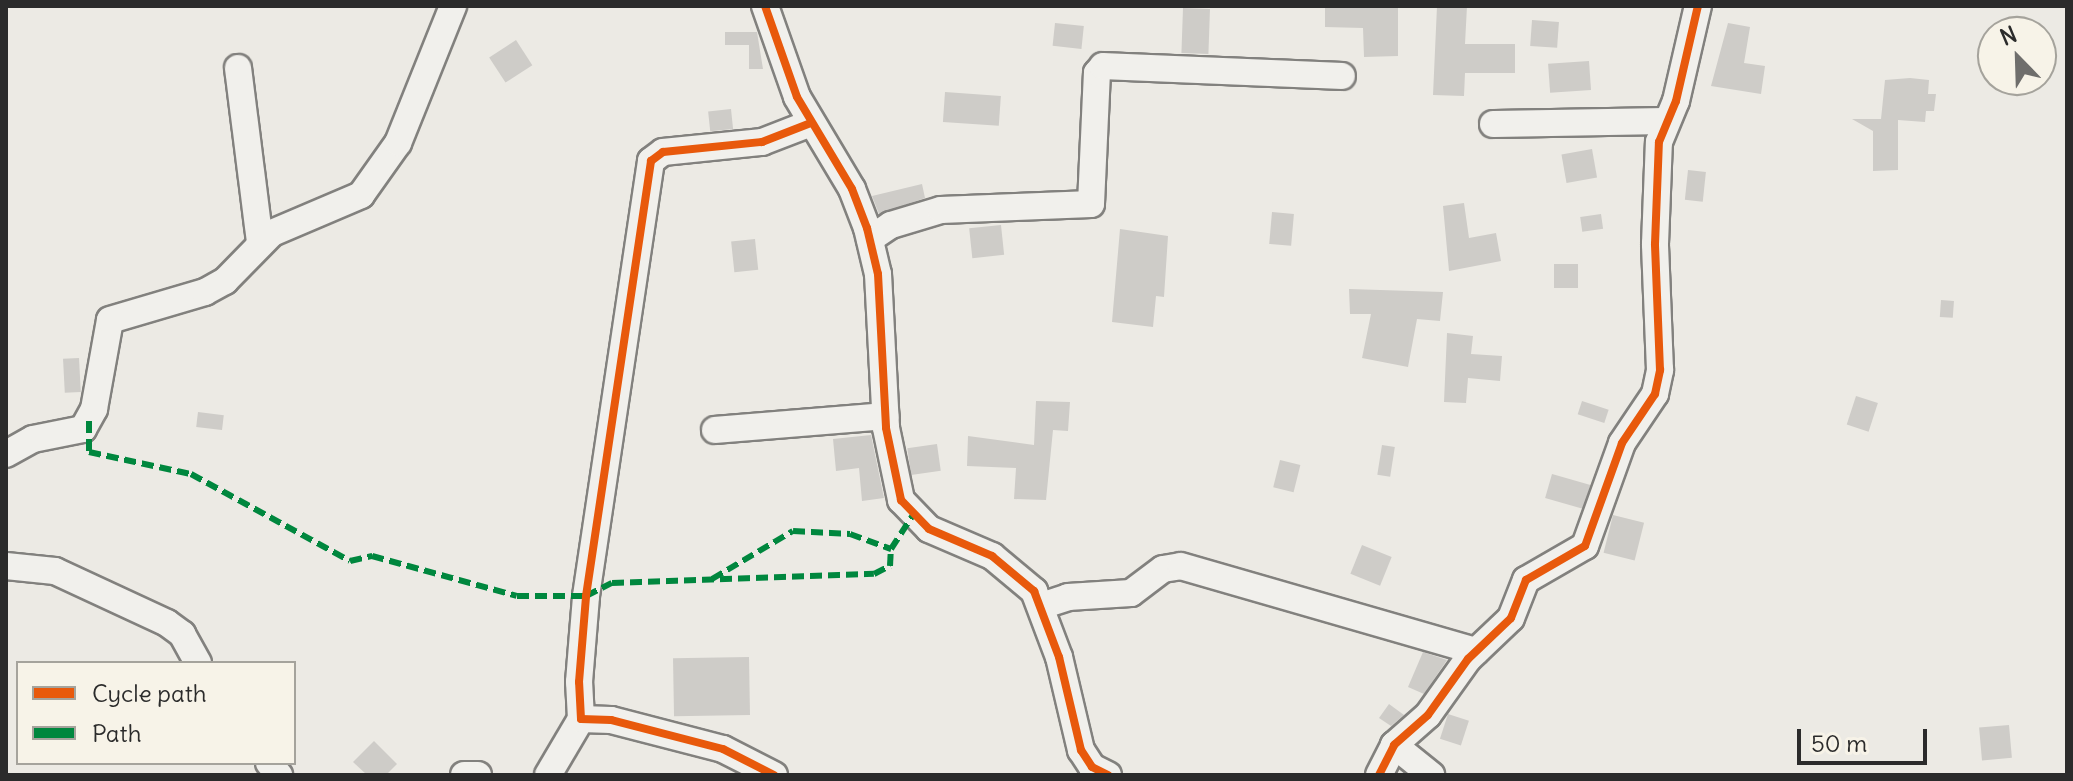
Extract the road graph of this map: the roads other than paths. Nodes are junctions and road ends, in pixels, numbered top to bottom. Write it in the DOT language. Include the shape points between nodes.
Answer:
graph roads {
  1 [pos="453,6"];
  2 [pos="765,6"];
  3 [pos="1698,6"];
  4 [pos="238,68"];
  5 [pos="1342,76"];
  6 [pos="1666,121"];
  7 [pos="811,123"];
  8 [pos="1493,124"];
  9 [pos="870,239"];
  10 [pos="260,243"];
  11 [pos="885,416"];
  12 [pos="715,430"];
  13 [pos="6,454"];
  14 [pos="6,566"];
  15 [pos="1041,606"];
  16 [pos="1476,651"];
  17 [pos="197,661"];
  18 [pos="581,719"];
  19 [pos="1394,745"];
  20 [pos="1092,772"];
  21 [pos="464,775"];
  22 [pos="478,775"];
  23 [pos="548,775"];
  24 [pos="774,775"];
  25 [pos="1379,775"];
  26 [pos="1431,775"];
  1 -- 10 [label="street" via="398,143 368,188 349,204 293,221"];
  2 -- 7 [label="street" via="788,76"];
  3 -- 6 [label="street" via="1676,101"];
  4 -- 10 [label="street"];
  5 -- 9 [label="street" via="1103,66 1097,73 1091,204 941,210 891,225"];
  6 -- 8 [label="street"];
  6 -- 16 [label="street" via="1657,186 1660,370 1655,394 1622,443 1589,541 1532,574 1511,618"];
  7 -- 9 [label="street" via="852,189"];
  7 -- 18 [label="street" via="762,142 663,152 651,161 586,596"];
  9 -- 11 [label="street" via="878,274"];
  10 -- 13 [label="street" via="225,281 205,292 110,320 94,409 83,429 33,439"];
  11 -- 12 [label="street"];
  11 -- 15 [label="street" via="894,483 913,515 929,529 1014,570"];
  14 -- 17 [label="street" via="55,571 167,623 182,634"];
  15 -- 16 [label="street" via="1068,597 1131,593 1163,569 1181,566"];
  15 -- 20 [label="street" via="1059,657 1071,720"];
  16 -- 19 [label="street" via="1428,715"];
  18 -- 23 [label="street"];
  18 -- 24 [label="street" via="611,720 723,749"];
  19 -- 25 [label="street"];
  19 -- 26 [label="street"];
  21 -- 22 [label="street"];
}
